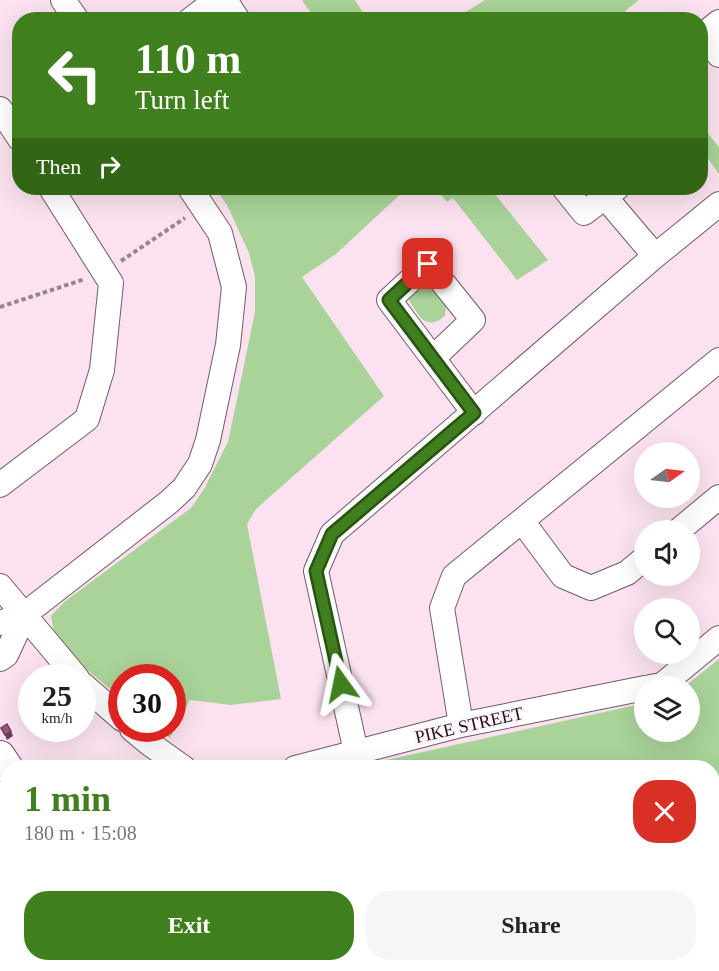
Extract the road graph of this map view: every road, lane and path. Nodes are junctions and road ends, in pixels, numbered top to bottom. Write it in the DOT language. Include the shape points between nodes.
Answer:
graph roads {
  1 [pos="215,0"];
  2 [pos="200,12"];
  3 [pos="233,12"];
  4 [pos="708,40"];
  5 [pos="719,55"];
  6 [pos="0,109"];
  7 [pos="12,127"];
  8 [pos="56,195"];
  9 [pos="570,195"];
  10 [pos="607,195"];
  11 [pos="613,195"];
  12 [pos="196,197"];
  13 [pos="719,204"];
  14 [pos="655,256"];
  15 [pos="105,272"];
  16 [pos="0,307"];
  17 [pos="433,358"];
  18 [pos="719,360"];
  19 [pos="474,413"];
  20 [pos="0,485"];
  21 [pos="719,497"];
  22 [pos="522,520"];
  23 [pos="691,520"];
  24 [pos="634,567"];
  25 [pos="0,586"];
  26 [pos="25,614"];
  27 [pos="0,623"];
  28 [pos="719,638"];
  29 [pos="0,659"];
  30 [pos="66,664"];
  31 [pos="667,676"];
  32 [pos="634,691"];
  33 [pos="96,696"];
  34 [pos="108,707"];
  35 [pos="461,725"];
  36 [pos="148,742"];
  37 [pos="356,752"];
  38 [pos="173,760"];
  39 [pos="326,760"];
  40 [pos="0,819"];
  41 [pos="0,825"];
  1 -- 2 [label="street"];
  1 -- 3 [label="street" via="227,3"];
  4 -- 5 [label="street"];
  6 -- 7 [label="street"];
  8 -- 15 [label="street"];
  9 -- 10 [label="street" via="584,213"];
  11 -- 14 [label="street"];
  12 -- 15 [label="path"];
  12 -- 26 [label="street" via="220,233 234,287 228,345 200,464 169,502"];
  13 -- 14 [label="street"];
  14 -- 19 [label="street"];
  15 -- 16 [label="path"];
  15 -- 20 [label="street" via="111,283 102,370 87,419"];
  17 -- 19 [label="street"];
  18 -- 22 [label="street"];
  19 -- 37 [label="street" via="332,534 316,571"];
  21 -- 23 [label="street"];
  22 -- 24 [label="street" via="563,576 591,588"];
  22 -- 35 [label="street" via="454,576 442,608"];
  25 -- 26 [label="street"];
  26 -- 27 [label="street"];
  26 -- 29 [label="street" via="6,655"];
  26 -- 30 [label="street"];
  28 -- 31 [label="street"];
  32 -- 35 [label="street, PIKE STREET"];
  33 -- 34 [label="street"];
  35 -- 37 [label="street, PIKE STREET"];
  36 -- 38 [label="street"];
  37 -- 39 [label="street, PIKE STREET"];
  40 -- 41 [label="street"];
}
